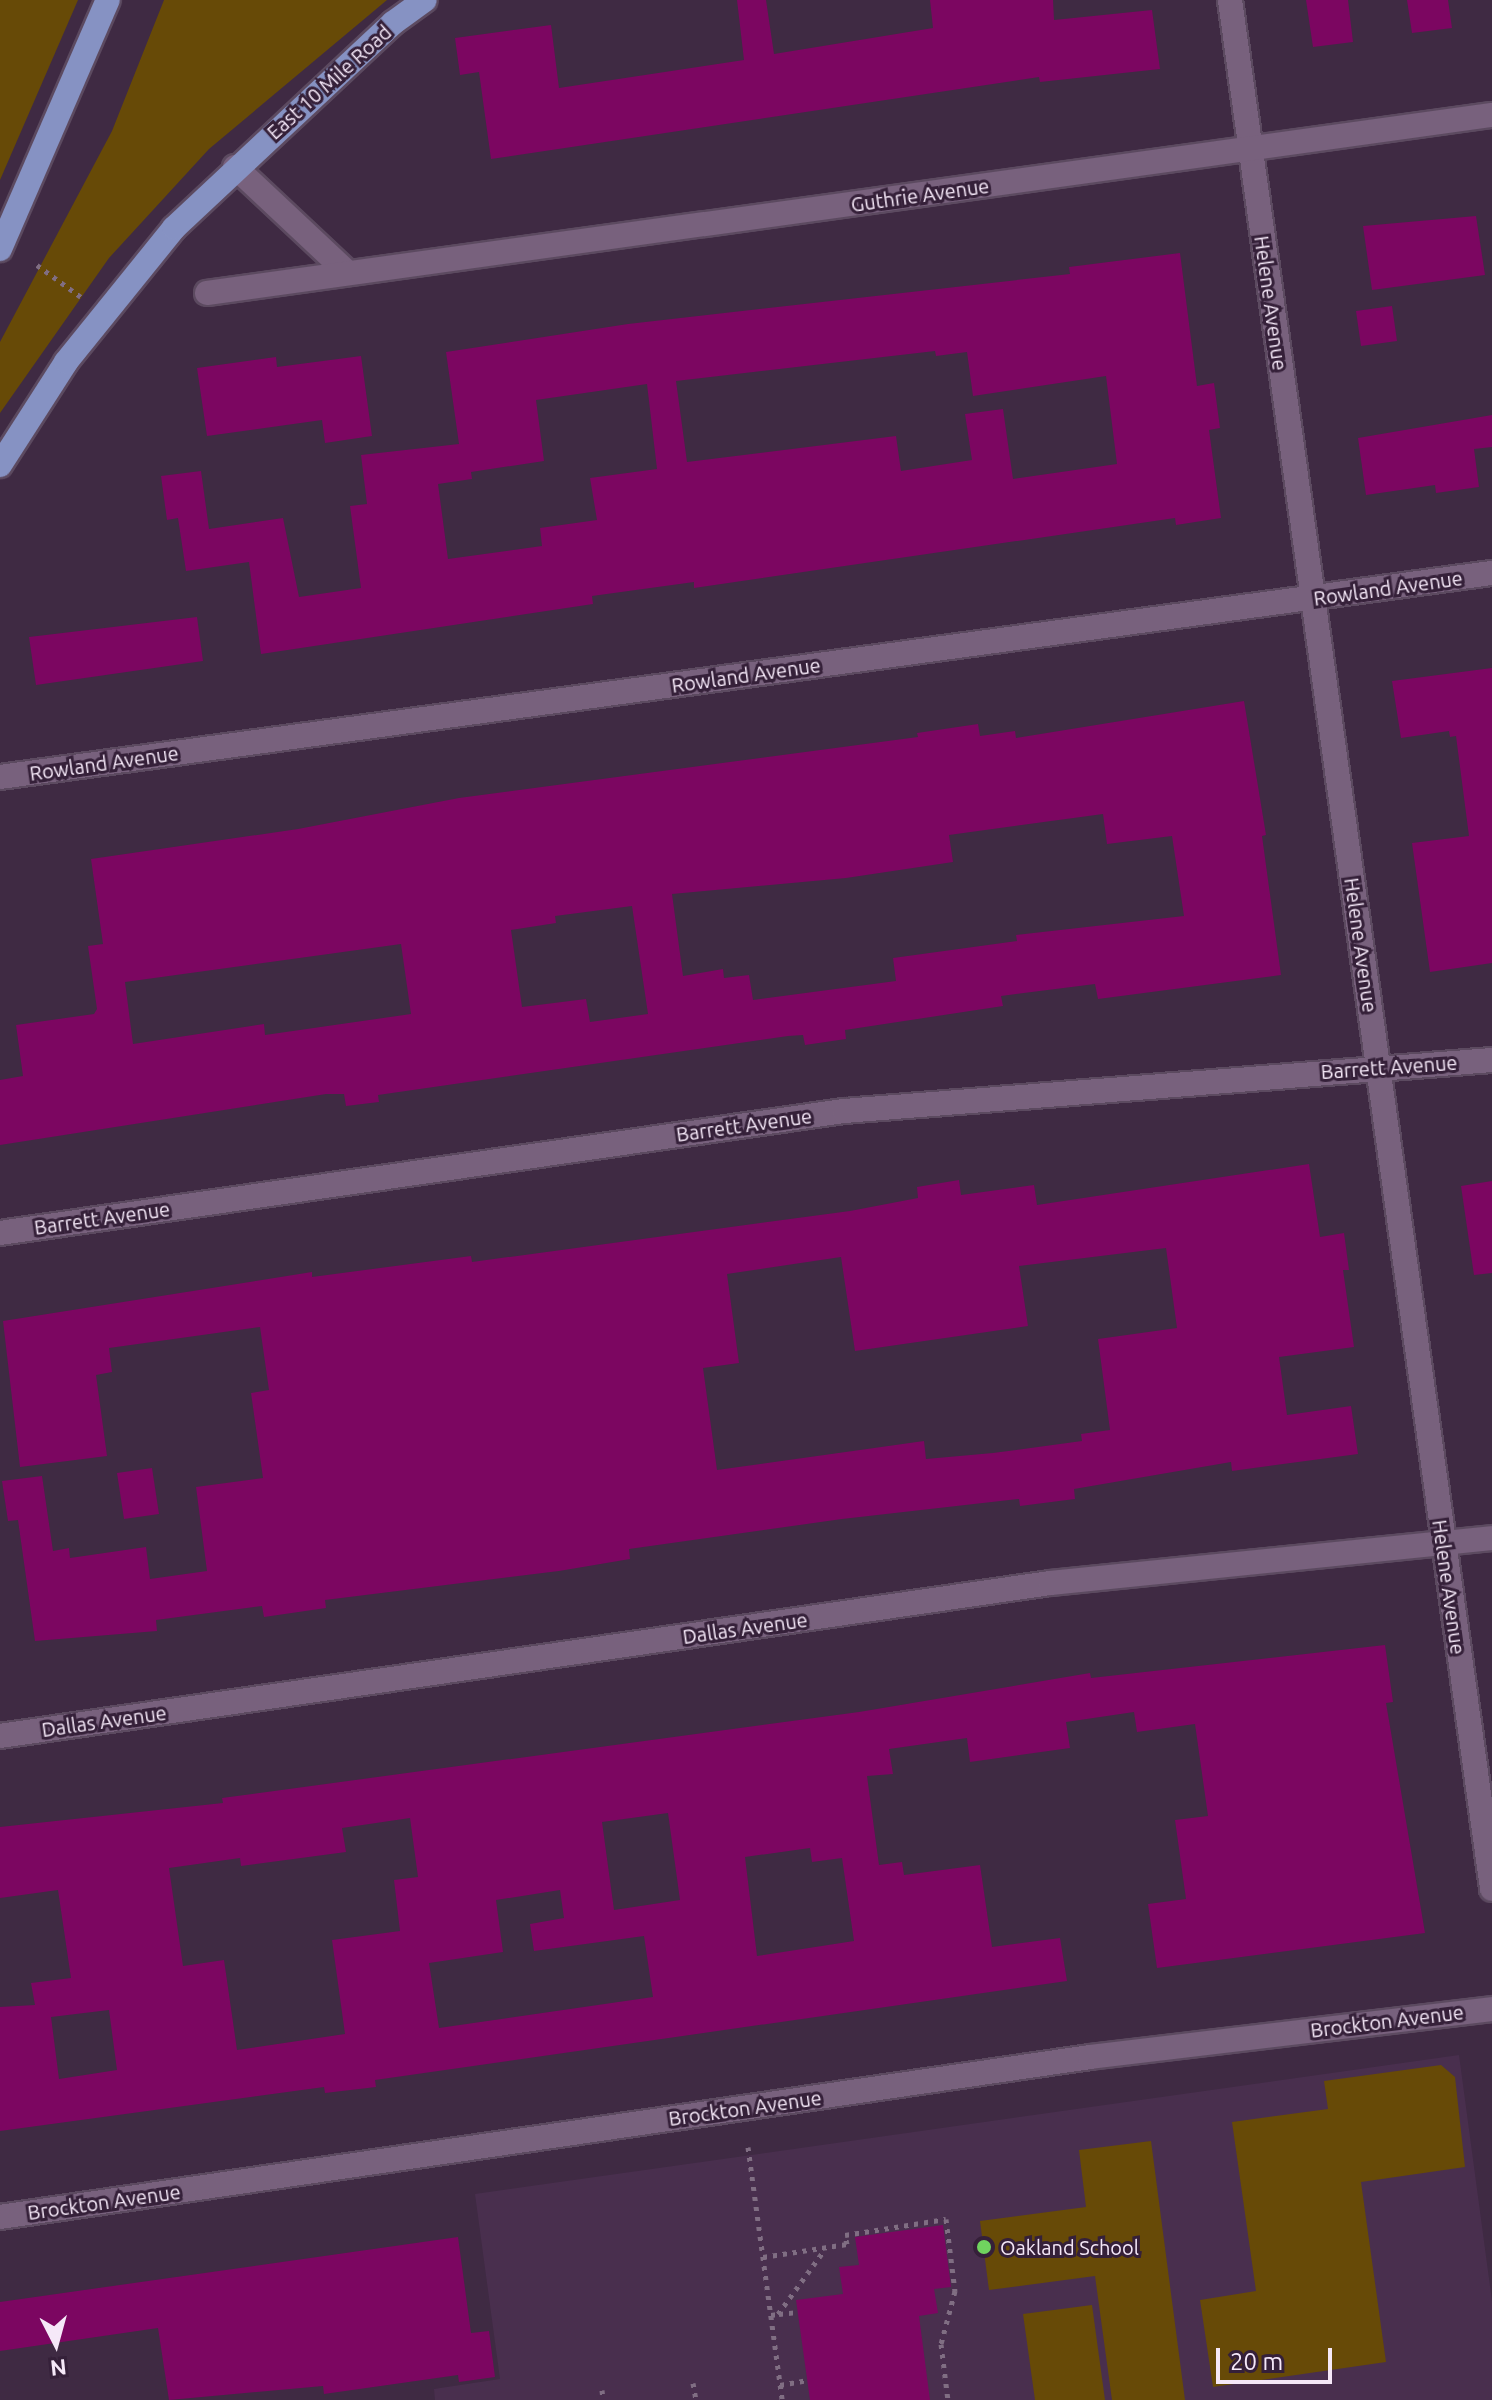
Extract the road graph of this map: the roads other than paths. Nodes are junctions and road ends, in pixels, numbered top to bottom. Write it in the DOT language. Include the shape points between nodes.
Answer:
graph roads {
  1 [pos="108,0"];
  2 [pos="425,0"];
  3 [pos="1230,0"];
  4 [pos="1492,115"];
  5 [pos="1250,150"];
  6 [pos="235,167"];
  7 [pos="0,249"];
  8 [pos="348,273"];
  9 [pos="207,293"];
  10 [pos="0,465"];
  11 [pos="1492,573"];
  12 [pos="1313,598"];
  13 [pos="0,777"];
  14 [pos="1492,1060"];
  15 [pos="1378,1067"];
  16 [pos="0,1233"];
  17 [pos="1492,1538"];
  18 [pos="1443,1543"];
  19 [pos="0,1736"];
  20 [pos="1492,1889"];
  21 [pos="1492,2009"];
  22 [pos="0,2217"];
  1 -- 7 [label="main road"];
  2 -- 6 [label="main road, East 10 Mile Road"];
  3 -- 5 [label="street, Helene Avenue"];
  4 -- 5 [label="street, Guthrie Avenue"];
  5 -- 8 [label="street, Guthrie Avenue"];
  5 -- 12 [label="street, Helene Avenue"];
  6 -- 8 [label="street"];
  6 -- 10 [label="main road, East 10 Mile Road" via="137,270 66,362"];
  8 -- 9 [label="street, Guthrie Avenue"];
  11 -- 12 [label="street, Rowland Avenue"];
  12 -- 13 [label="street, Rowland Avenue"];
  12 -- 15 [label="street, Helene Avenue"];
  14 -- 15 [label="street, Barrett Avenue"];
  15 -- 16 [label="street, Barrett Avenue" via="844,1111"];
  15 -- 18 [label="street, Helene Avenue"];
  17 -- 18 [label="street, Dallas Avenue"];
  18 -- 19 [label="street, Dallas Avenue" via="1050,1583"];
  18 -- 20 [label="street, Helene Avenue"];
  21 -- 22 [label="street, Brockton Avenue" via="1090,2057"];
}
